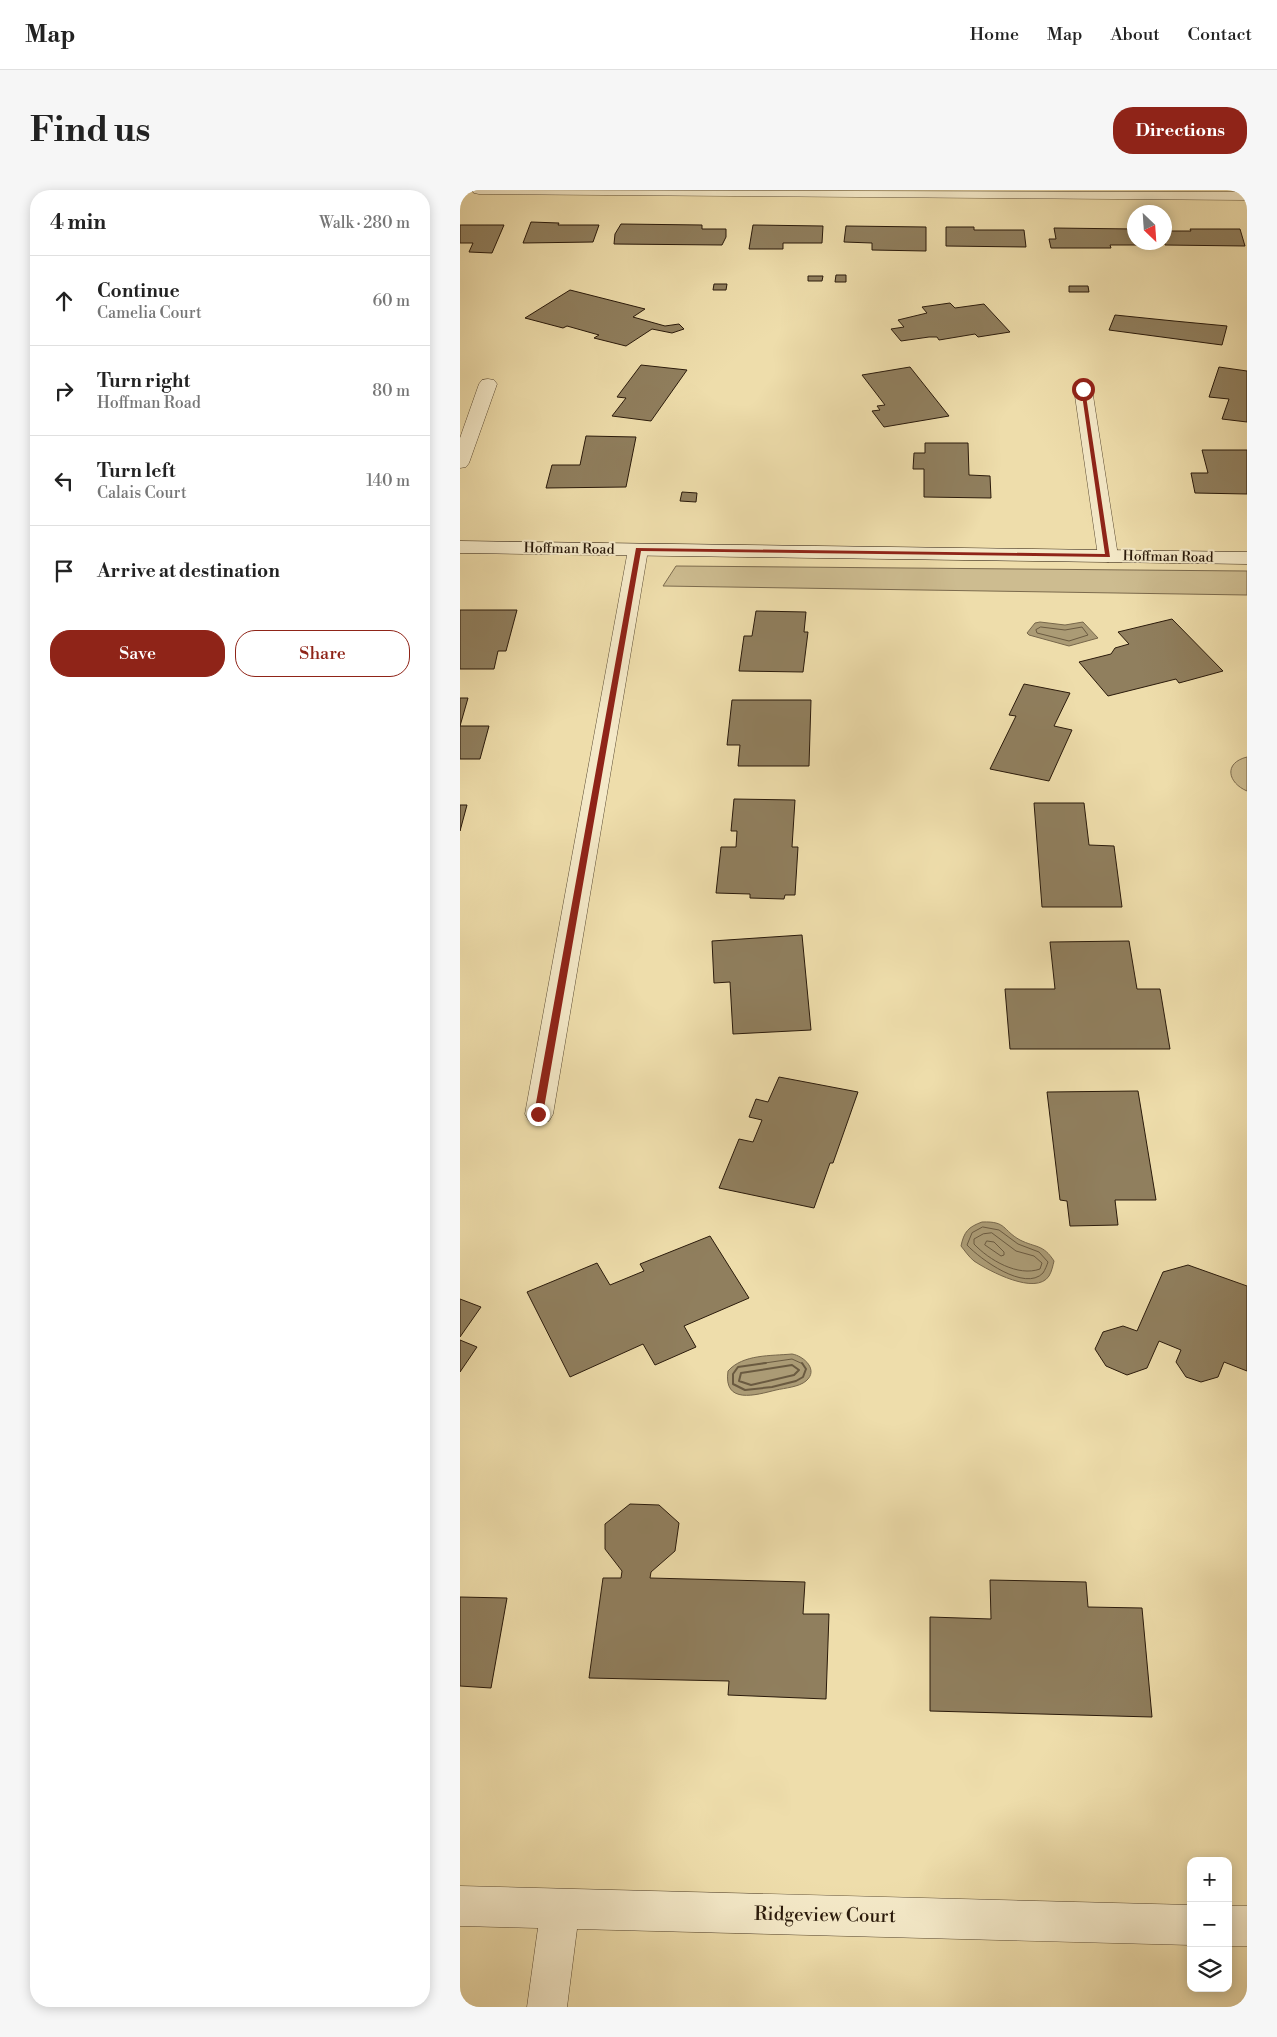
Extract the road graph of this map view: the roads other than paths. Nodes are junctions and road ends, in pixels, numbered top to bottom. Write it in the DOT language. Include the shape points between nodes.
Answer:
graph roads {
  1 [pos="479,190"];
  2 [pos="1247,196"];
  3 [pos="488,384"];
  4 [pos="1083,389"];
  5 [pos="460,464"];
  6 [pos="460,547"];
  7 [pos="638,550"];
  8 [pos="1108,556"];
  9 [pos="1247,558"];
  10 [pos="538,1114"];
  11 [pos="460,1906"];
  12 [pos="560,1908"];
  13 [pos="1187,1925"];
  14 [pos="1232,1926"];
  15 [pos="1247,1926"];
  16 [pos="547,2007"];
  1 -- 2 [label="street"];
  3 -- 5 [label="street"];
  4 -- 8 [label="street"];
  6 -- 7 [label="street, Hoffman Road"];
  7 -- 8 [label="street, Hoffman Road"];
  7 -- 10 [label="street"];
  8 -- 9 [label="street, Hoffman Road"];
  11 -- 12 [label="street, Ridgeview Court"];
  12 -- 13 [label="street, Ridgeview Court"];
  12 -- 16 [label="street"];
  14 -- 15 [label="street"];
}
